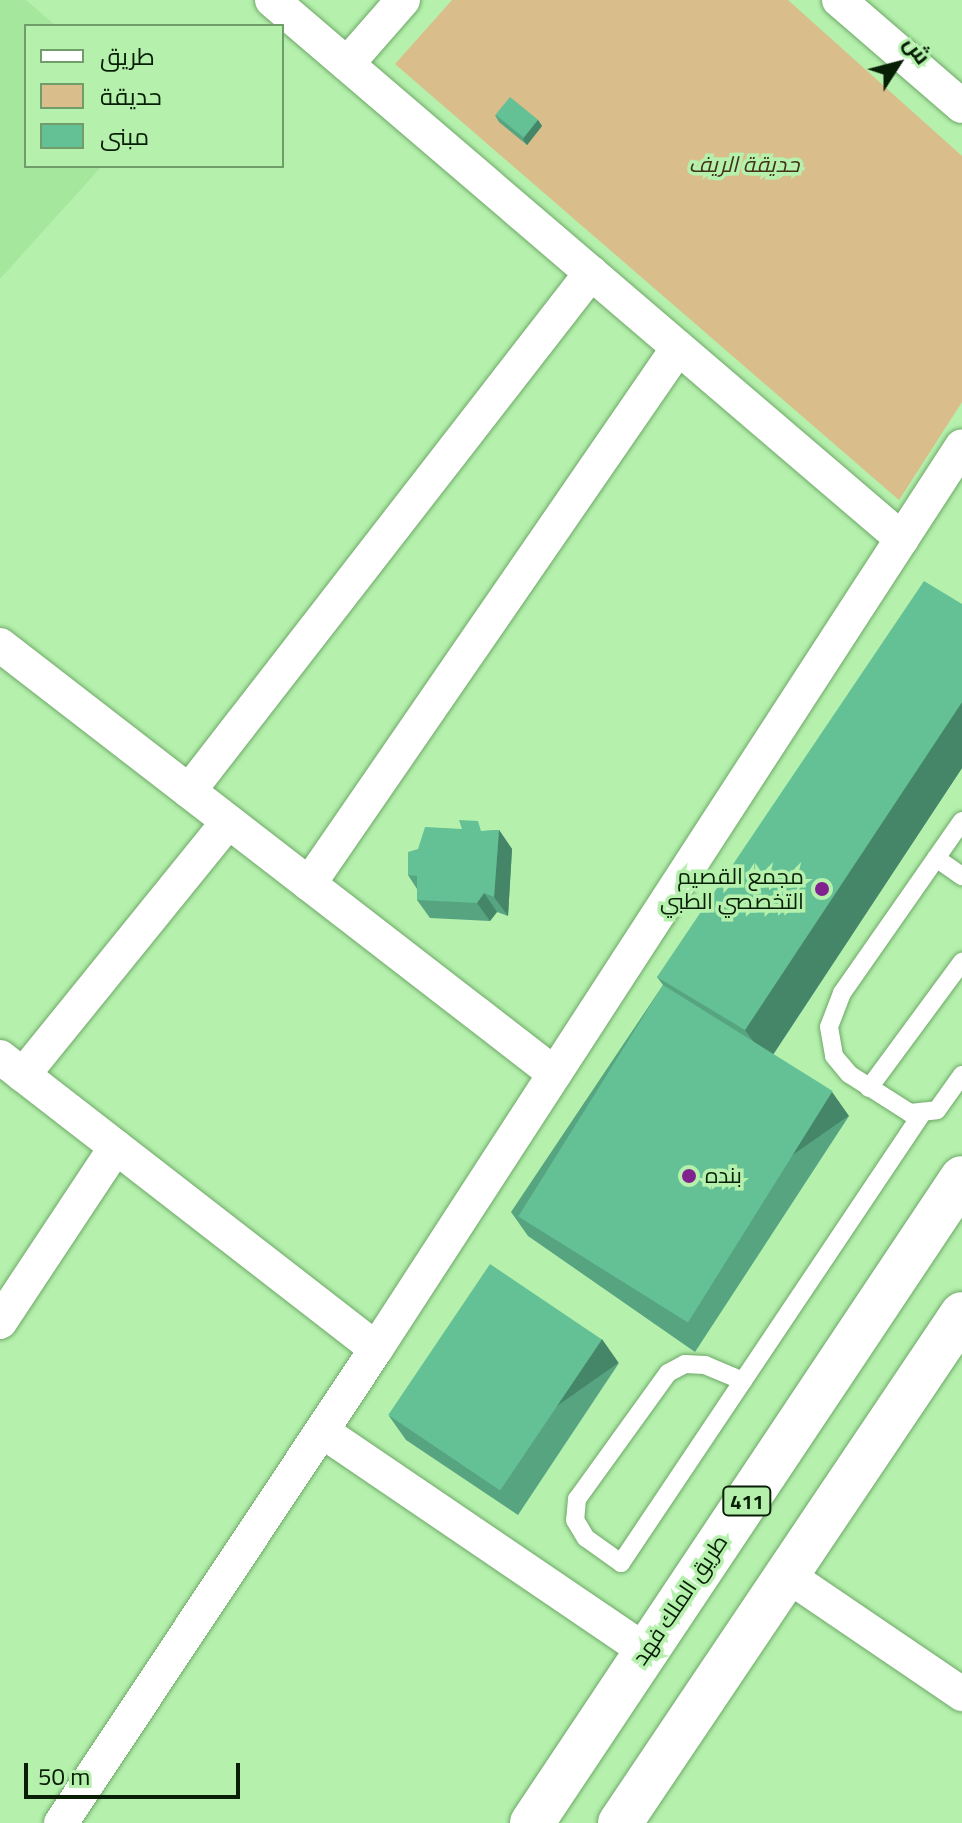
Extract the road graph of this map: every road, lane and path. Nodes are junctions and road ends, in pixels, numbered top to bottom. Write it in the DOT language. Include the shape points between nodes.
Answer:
graph roads {
  1 [pos="272,0"];
  2 [pos="403,0"];
  3 [pos="839,0"];
  4 [pos="347,64"];
  5 [pos="962,106"];
  6 [pos="591,273"];
  7 [pos="678,348"];
  8 [pos="962,446"];
  9 [pos="902,539"];
  10 [pos="0,645"];
  11 [pos="189,791"];
  12 [pos="962,821"];
  13 [pos="228,822"];
  14 [pos="936,858"];
  15 [pos="962,876"];
  16 [pos="309,884"];
  17 [pos="962,962"];
  18 [pos="11,1066"];
  19 [pos="555,1074"];
  20 [pos="962,1075"];
  21 [pos="869,1088"];
  22 [pos="923,1112"];
  23 [pos="116,1147"];
  24 [pos="962,1178"];
  25 [pos="962,1314"];
  26 [pos="0,1322"];
  27 [pos="376,1349"];
  28 [pos="743,1381"];
  29 [pos="322,1431"];
  30 [pos="787,1575"];
  31 [pos="646,1651"];
  32 [pos="962,1694"];
  33 [pos="61,1823"];
  34 [pos="532,1823"];
  35 [pos="620,1823"];
  1 -- 4 [label="street"];
  2 -- 4 [label="street"];
  3 -- 5 [label="street"];
  4 -- 6 [label="street"];
  6 -- 7 [label="street"];
  6 -- 11 [label="street"];
  7 -- 9 [label="street"];
  7 -- 16 [label="street"];
  8 -- 9 [label="street"];
  9 -- 19 [label="street"];
  10 -- 11 [label="street"];
  11 -- 13 [label="street"];
  12 -- 14 [label="lane"];
  13 -- 16 [label="street"];
  13 -- 18 [label="street"];
  14 -- 15 [label="lane"];
  14 -- 21 [label="lane" via="832,1013 834,1056"];
  16 -- 19 [label="street"];
  17 -- 21 [label="lane"];
  18 -- 23 [label="street"];
  19 -- 27 [label="street"];
  20 -- 22 [label="lane" via="937,1110"];
  21 -- 22 [label="lane" via="910,1113"];
  22 -- 28 [label="lane"];
  23 -- 26 [label="street"];
  23 -- 27 [label="street"];
  24 -- 31 [label="main road, طريق الملك فهد / 411"];
  25 -- 30 [label="main road"];
  27 -- 29 [label="street"];
  28 -- 28 [label="lane" via="705,1365 685,1364 668,1373 577,1499 575,1520 586,1538 621,1563"];
  29 -- 31 [label="street"];
  29 -- 33 [label="street"];
  30 -- 32 [label="street"];
  30 -- 35 [label="main road"];
  31 -- 34 [label="main road, طريق الملك فهد / 411"];
}
